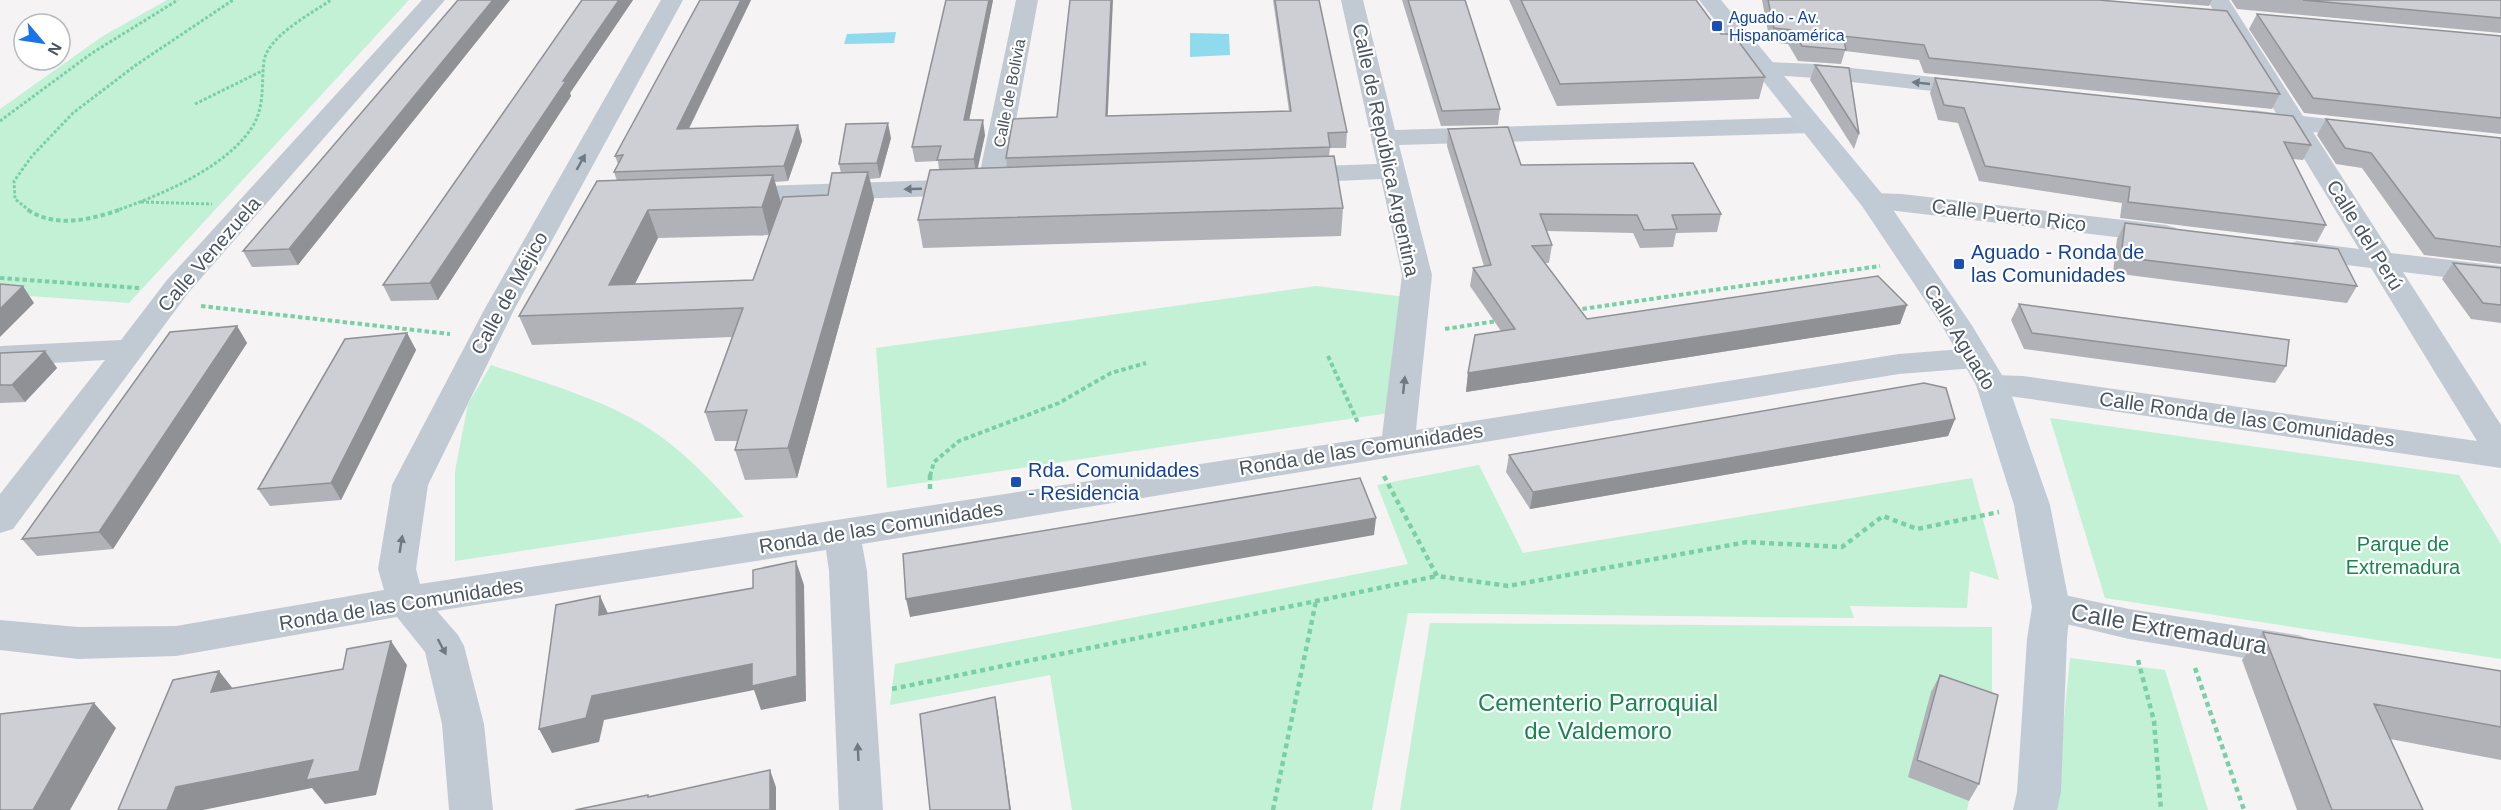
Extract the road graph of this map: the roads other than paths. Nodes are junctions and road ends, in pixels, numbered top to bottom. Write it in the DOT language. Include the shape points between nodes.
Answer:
graph roads {
  1 [pos="434,0"];
  2 [pos="672,0"];
  3 [pos="1027,0"];
  4 [pos="1352,0"];
  5 [pos="1710,0"];
  6 [pos="2227,14"];
  7 [pos="1764,69"];
  8 [pos="2002,91"];
  9 [pos="2225,115"];
  10 [pos="2295,123"];
  11 [pos="1811,125"];
  12 [pos="2386,132"];
  13 [pos="1385,138"];
  14 [pos="1391,171"];
  15 [pos="1261,176"];
  16 [pos="706,196"];
  17 [pos="560,200"];
  18 [pos="590,200"];
  19 [pos="1873,201"];
  20 [pos="2192,237"];
  21 [pos="2273,247"];
  22 [pos="2381,260"];
  23 [pos="2501,275"];
  24 [pos="130,349"];
  25 [pos="0,356"];
  26 [pos="1984,371"];
  27 [pos="1384,445"];
  28 [pos="2501,454"];
  29 [pos="0,520"];
  30 [pos="842,534"];
  31 [pos="406,601"];
  32 [pos="2051,607"];
  33 [pos="0,635"];
  34 [pos="2336,657"];
  35 [pos="471,810"];
  36 [pos="861,810"];
  37 [pos="2035,810"];
  1 -- 24 [label="street, Calle Venezuela" via="178,286 154,295"];
  17 -- 2 [label="street, Calle de Méjico, one-way"];
  3 -- 16 [label="street, Calle de Bolivia, one-way" via="1002,186"];
  4 -- 13 [label="street, Calle de República Argentina"];
  5 -- 7 [label="street, Calle Aguado"];
  6 -- 10 [label="street, Calle del Perú"];
  8 -- 7 [label="street, one-way"];
  7 -- 11 [label="street, Calle Aguado"];
  9 -- 10 [label="street"];
  10 -- 12 [label="street"];
  10 -- 22 [label="street, Calle del Perú"];
  11 -- 13 [label="street"];
  11 -- 19 [label="street, Calle Aguado"];
  13 -- 14 [label="street, Calle de República Argentina"];
  14 -- 15 [label="street"];
  27 -- 14 [label="street, Calle de República Argentina, one-way" via="1410,334 1417,275"];
  17 -- 18 [label="street"];
  31 -- 17 [label="street, Calle de Méjico, one-way" via="397,569 410,484"];
  19 -- 20 [label="street, Calle Puerto Rico"];
  19 -- 26 [label="street, Calle Aguado"];
  21 -- 22 [label="street"];
  22 -- 23 [label="street"];
  22 -- 28 [label="street, Calle del Perú"];
  24 -- 25 [label="street"];
  24 -- 29 [label="street, Calle Venezuela"];
  26 -- 27 [label="street, Ronda de las Comunidades" via="1899,364"];
  26 -- 28 [label="street, Calle Ronda de las Comunidades" via="2023,387"];
  26 -- 32 [label="street, Calle Aguado" via="2002,410 2032,505"];
  27 -- 30 [label="street, Ronda de las Comunidades"];
  30 -- 31 [label="street, Ronda de las Comunidades"];
  36 -- 30 [label="street, one-way" via="848,571"];
  31 -- 33 [label="street, Ronda de las Comunidades" via="176,641 78,644"];
  31 -- 35 [label="street, one-way" via="444,646 463,724"];
  32 -- 34 [label="street, Calle Extremadura" via="2129,624"];
  32 -- 37 [label="street, Calle Aguado"];
}
